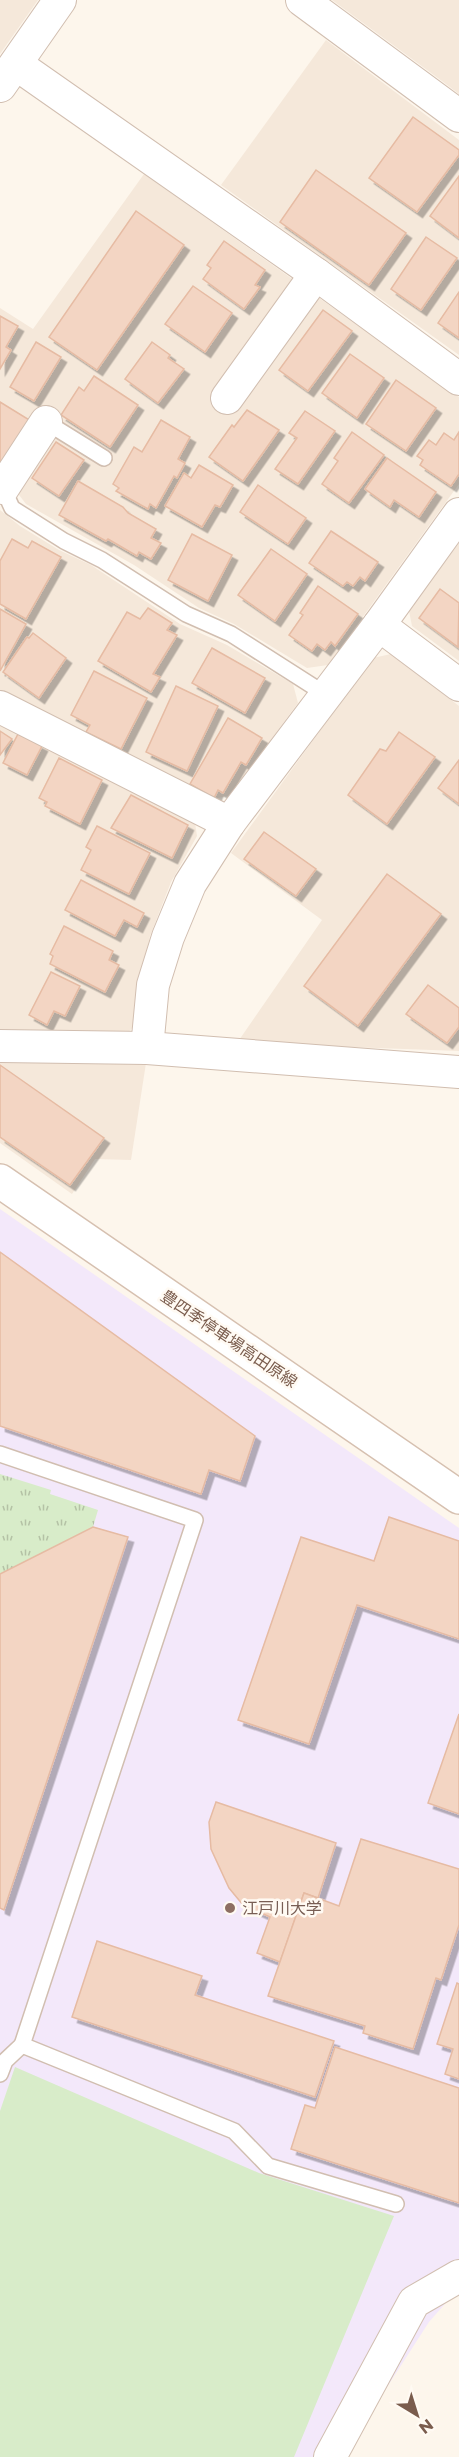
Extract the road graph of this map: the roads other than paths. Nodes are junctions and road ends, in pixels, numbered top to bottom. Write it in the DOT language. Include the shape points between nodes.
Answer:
graph roads {
  1 [pos="60,0"];
  2 [pos="302,0"];
  3 [pos="8,75"];
  4 [pos="459,116"];
  5 [pos="316,274"];
  6 [pos="459,379"];
  7 [pos="226,398"];
  8 [pos="46,422"];
  9 [pos="104,458"];
  10 [pos="2,487"];
  11 [pos="459,514"];
  12 [pos="379,626"];
  13 [pos="459,685"];
  14 [pos="325,694"];
  15 [pos="0,707"];
  16 [pos="230,823"];
  17 [pos="0,1047"];
  18 [pos="147,1048"];
  19 [pos="459,1072"];
  20 [pos="0,1181"];
  21 [pos="0,1454"];
  22 [pos="459,1497"];
  23 [pos="22,2045"];
  24 [pos="0,2074"];
  25 [pos="396,2204"];
  26 [pos="459,2276"];
  27 [pos="330,2457"];
  1 -- 3 [label="street"];
  2 -- 4 [label="street"];
  3 -- 5 [label="street"];
  5 -- 6 [label="street"];
  5 -- 7 [label="street"];
  8 -- 9 [label="lane"];
  8 -- 10 [label="street"];
  10 -- 14 [label="lane" via="12,508 186,614 231,634"];
  11 -- 12 [label="street"];
  12 -- 13 [label="street"];
  12 -- 14 [label="street"];
  14 -- 16 [label="street"];
  15 -- 16 [label="street"];
  16 -- 18 [label="street" via="190,884 168,937 153,985"];
  17 -- 18 [label="street"];
  18 -- 19 [label="street"];
  20 -- 22 [label="main road, 豊四季停車場高田原線"];
  21 -- 23 [label="lane" via="195,1520"];
  23 -- 24 [label="lane" via="5,2061"];
  23 -- 25 [label="lane" via="234,2131 268,2166"];
  26 -- 27 [label="street" via="414,2302"];
}
